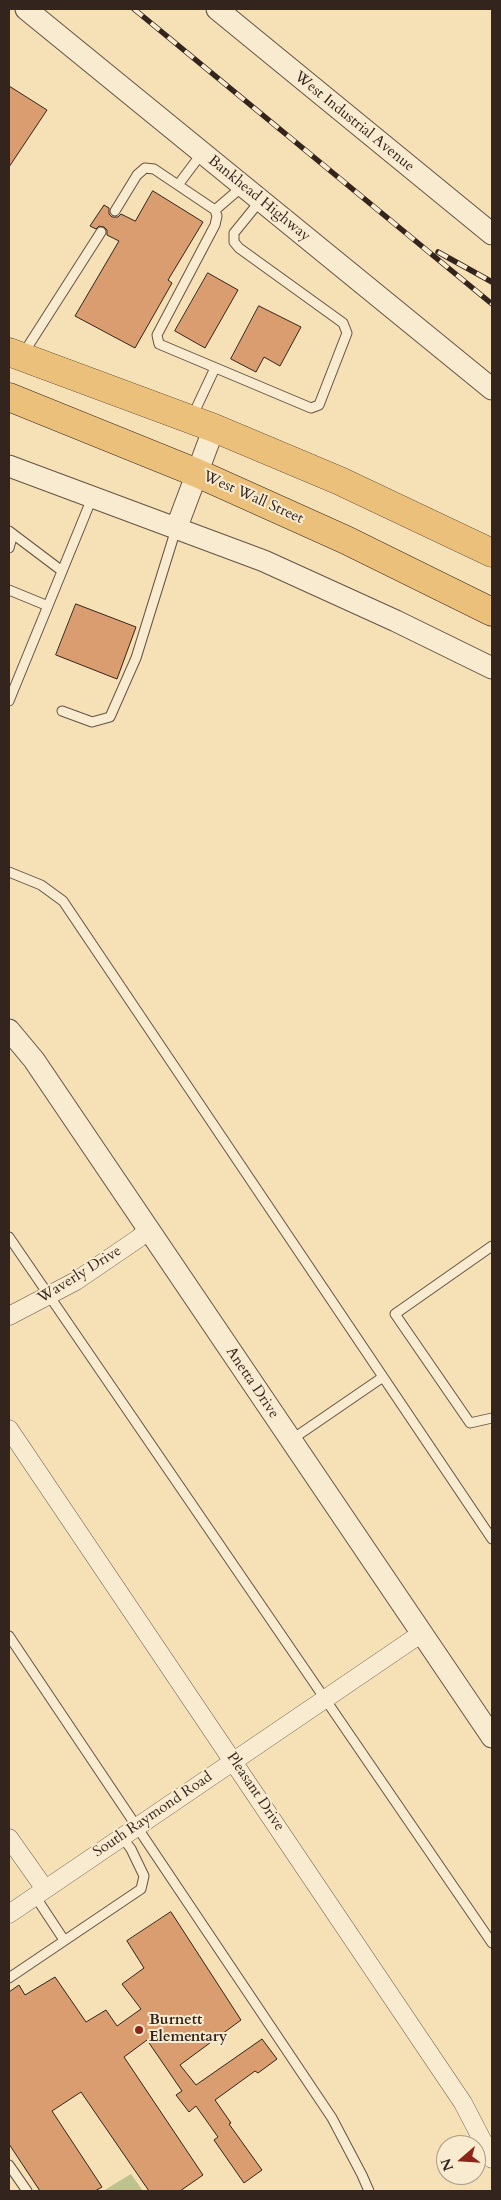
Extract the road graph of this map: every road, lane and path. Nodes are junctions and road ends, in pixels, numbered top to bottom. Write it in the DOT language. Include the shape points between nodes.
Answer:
graph roads {
  1 [pos="26,9"];
  2 [pos="217,9"];
  3 [pos="202,152"];
  4 [pos="178,186"];
  5 [pos="243,186"];
  6 [pos="261,200"];
  7 [pos="215,210"];
  8 [pos="115,211"];
  9 [pos="101,232"];
  10 [pos="492,234"];
  11 [pos="15,354"];
  12 [pos="215,368"];
  13 [pos="492,389"];
  14 [pos="9,397"];
  15 [pos="203,424"];
  16 [pos="9,466"];
  17 [pos="197,473"];
  18 [pos="92,498"];
  19 [pos="176,529"];
  20 [pos="11,533"];
  21 [pos="9,548"];
  22 [pos="492,553"];
  23 [pos="62,571"];
  24 [pos="9,590"];
  25 [pos="48,606"];
  26 [pos="492,612"];
  27 [pos="492,668"];
  28 [pos="9,701"];
  29 [pos="62,711"];
  30 [pos="9,872"];
  31 [pos="12,1042"];
  32 [pos="148,1229"];
  33 [pos="9,1237"];
  34 [pos="492,1246"];
  35 [pos="48,1295"];
  36 [pos="9,1316"];
  37 [pos="383,1376"];
  38 [pos="492,1418"];
  39 [pos="9,1429"];
  40 [pos="290,1440"];
  41 [pos="492,1539"];
  42 [pos="422,1633"];
  43 [pos="9,1636"];
  44 [pos="326,1698"];
  45 [pos="492,1737"];
  46 [pos="234,1760"];
  47 [pos="137,1826"];
  48 [pos="122,1837"];
  49 [pos="9,1838"];
  50 [pos="40,1893"];
  51 [pos="9,1914"];
  52 [pos="64,1940"];
  53 [pos="492,1943"];
  54 [pos="9,1978"];
  55 [pos="492,2159"];
  56 [pos="9,2165"];
  57 [pos="27,2191"];
  58 [pos="369,2191"];
  1 -- 3 [label="street, Bankhead Highway"];
  2 -- 10 [label="street, West Industrial Avenue"];
  3 -- 4 [label="lane"];
  3 -- 5 [label="street, Bankhead Highway"];
  4 -- 7 [label="lane"];
  4 -- 8 [label="lane" via="154,170 145,168 137,175"];
  5 -- 6 [label="street, Bankhead Highway"];
  5 -- 7 [label="lane"];
  6 -- 12 [label="lane" via="234,233 234,242 343,323 347,333 319,405 311,408"];
  6 -- 13 [label="street, Bankhead Highway"];
  7 -- 12 [label="lane" via="215,225 157,335 159,344"];
  9 -- 11 [label="lane"];
  11 -- 15 [label="main road"];
  12 -- 15 [label="lane"];
  14 -- 17 [label="main road, West Wall Street"];
  15 -- 17 [label="street"];
  15 -- 22 [label="main road" via="340,481"];
  16 -- 18 [label="street"];
  17 -- 19 [label="street"];
  17 -- 26 [label="main road, West Wall Street" via="346,540"];
  18 -- 19 [label="street"];
  18 -- 23 [label="lane"];
  19 -- 27 [label="street" via="264,561 396,620"];
  19 -- 29 [label="lane" via="136,658 110,717 92,722"];
  20 -- 21 [label="lane"];
  20 -- 23 [label="lane"];
  23 -- 25 [label="lane"];
  24 -- 25 [label="lane"];
  25 -- 28 [label="lane"];
  30 -- 37 [label="lane" via="41,884 63,901"];
  31 -- 32 [label="street, Anetta Drive" via="34,1060"];
  32 -- 35 [label="street, Waverly Drive" via="76,1281"];
  32 -- 40 [label="street, Anetta Drive"];
  33 -- 35 [label="lane"];
  34 -- 38 [label="lane" via="395,1314 470,1423"];
  35 -- 36 [label="street, Waverly Drive"];
  35 -- 44 [label="lane"];
  37 -- 40 [label="lane"];
  37 -- 41 [label="lane"];
  39 -- 46 [label="street, Pleasant Drive"];
  40 -- 42 [label="street, Anetta Drive"];
  42 -- 44 [label="street, South Raymond Road"];
  42 -- 45 [label="street, Anetta Drive"];
  43 -- 47 [label="lane"];
  44 -- 46 [label="street, South Raymond Road"];
  44 -- 53 [label="lane"];
  46 -- 47 [label="street, South Raymond Road"];
  46 -- 55 [label="street, Pleasant Drive" via="463,2103"];
  47 -- 48 [label="street, South Raymond Road"];
  47 -- 58 [label="lane" via="332,2118"];
  48 -- 50 [label="street, South Raymond Road"];
  48 -- 52 [label="lane" via="144,1876 141,1889"];
  49 -- 50 [label="street"];
  50 -- 51 [label="street, South Raymond Road"];
  50 -- 52 [label="lane"];
  52 -- 54 [label="lane"];
  56 -- 57 [label="lane"];
}
